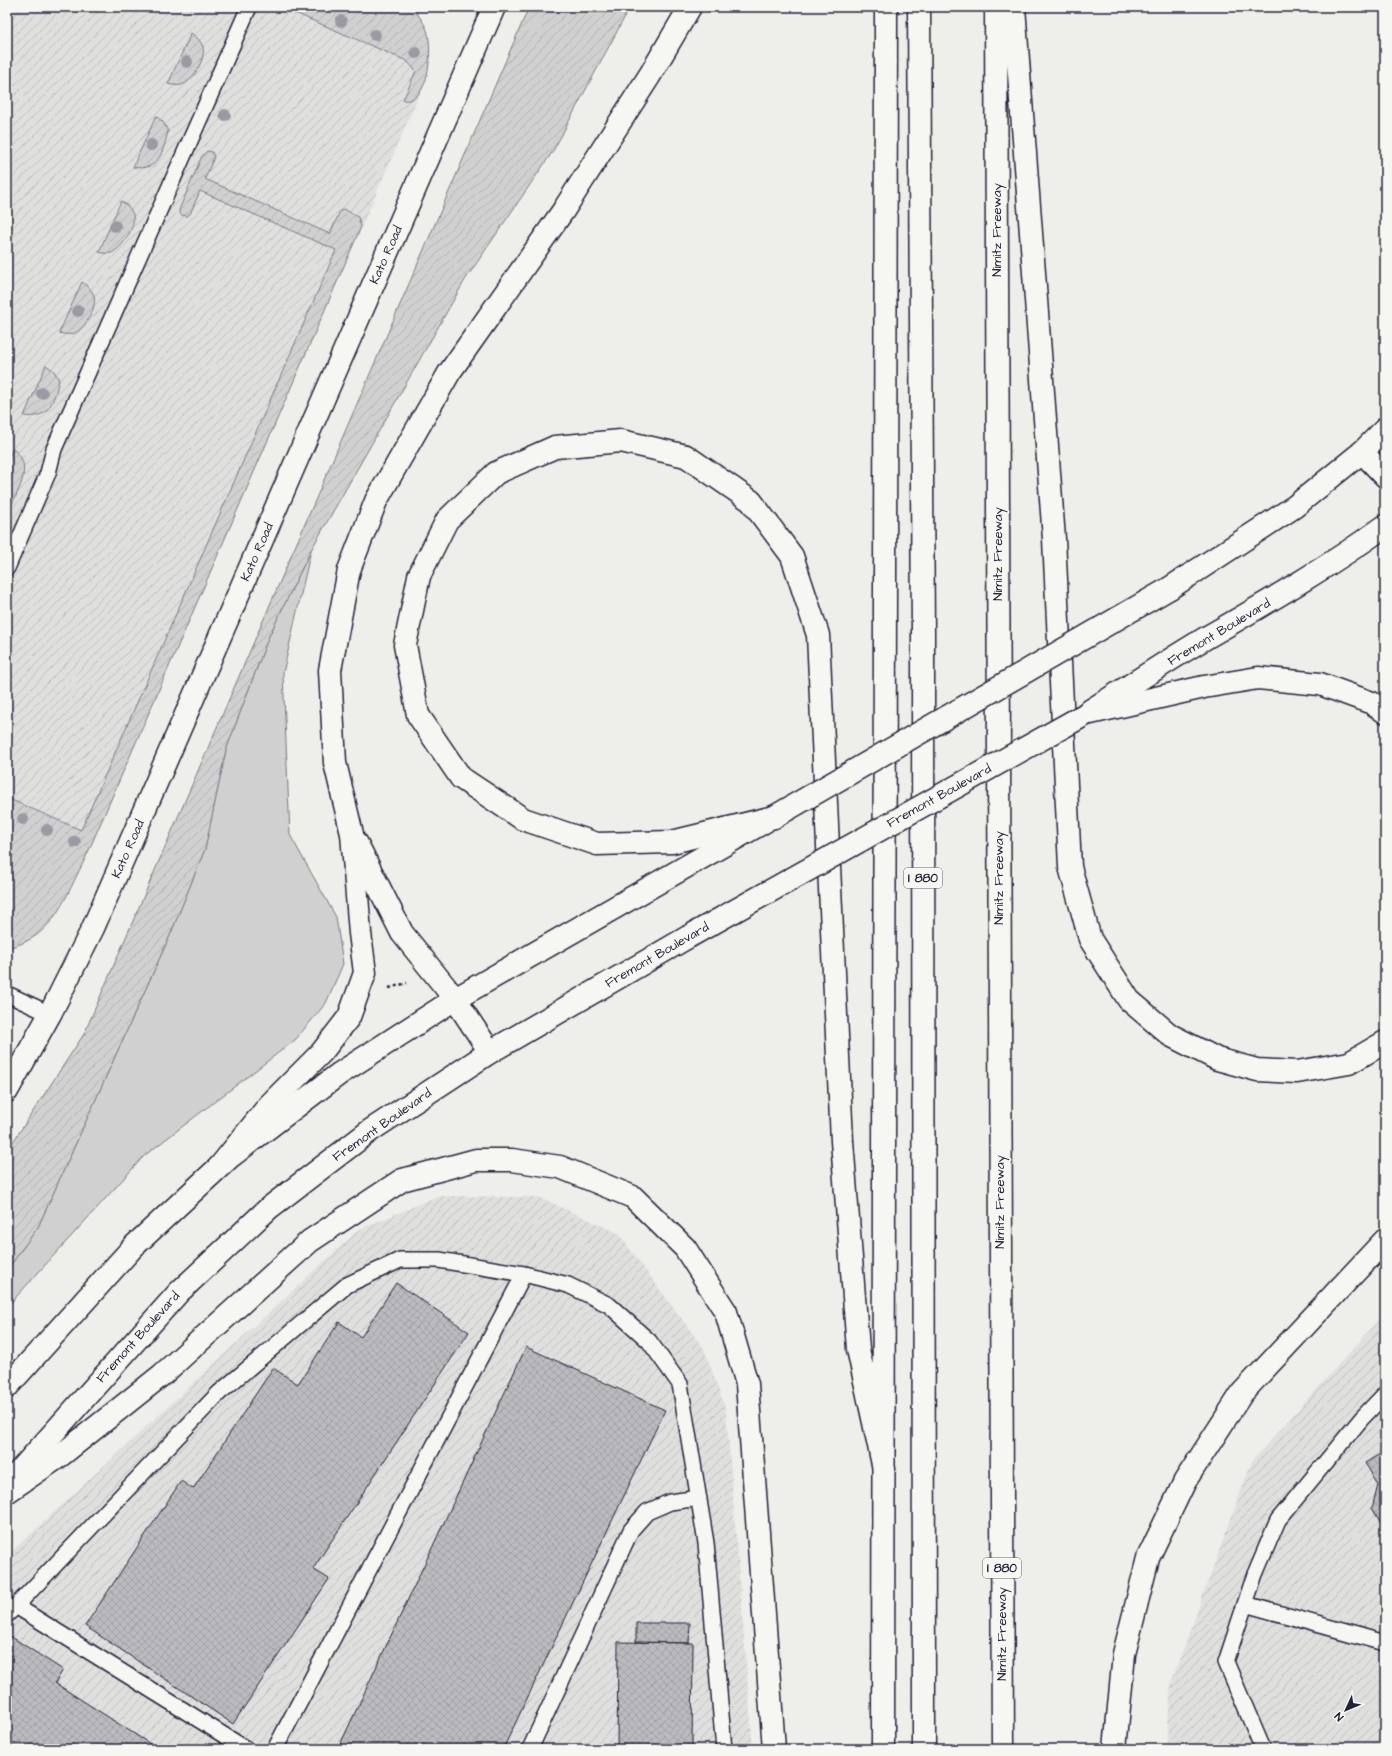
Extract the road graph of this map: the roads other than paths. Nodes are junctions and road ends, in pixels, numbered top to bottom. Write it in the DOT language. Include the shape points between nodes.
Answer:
graph roads {
  1 [pos="249,7"];
  2 [pos="690,7"];
  3 [pos="886,7"];
  4 [pos="919,7"];
  5 [pos="996,7"];
  6 [pos="1014,7"];
  7 [pos="490,8"];
  8 [pos="1385,429"];
  9 [pos="1362,452"];
  10 [pos="1385,476"];
  11 [pos="1385,526"];
  12 [pos="7,568"];
  13 [pos="1385,712"];
  14 [pos="1086,714"];
  15 [pos="774,817"];
  16 [pos="352,834"];
  17 [pos="7,994"];
  18 [pos="455,999"];
  19 [pos="50,1014"];
  20 [pos="1385,1042"];
  21 [pos="490,1052"];
  22 [pos="7,1091"];
  23 [pos="221,1165"];
  24 [pos="1385,1240"];
  25 [pos="524,1274"];
  26 [pos="7,1387"];
  27 [pos="1385,1394"];
  28 [pos="884,1469"];
  29 [pos="7,1485"];
  30 [pos="7,1492"];
  31 [pos="699,1498"];
  32 [pos="1245,1604"];
  33 [pos="12,1610"];
  34 [pos="1385,1643"];
  35 [pos="246,1749"];
  36 [pos="275,1749"];
  37 [pos="530,1749"];
  38 [pos="724,1749"];
  39 [pos="774,1749"];
  40 [pos="884,1749"];
  41 [pos="924,1749"];
  42 [pos="1003,1749"];
  43 [pos="1115,1749"];
  44 [pos="1263,1749"];
  1 -- 12 [label="lane" via="54,449 48,473"];
  2 -- 16 [label="main road" via="563,211 449,373 376,500 349,570 330,670 335,763"];
  3 -- 28 [label="main road, I 880"];
  4 -- 41 [label="main road, I 880" via="923,636"];
  5 -- 42 [label="main road, Nimitz Freeway / I 880"];
  6 -- 20 [label="main road" via="1053,523 1070,867 1090,939 1129,1000 1170,1035 1217,1059 1257,1070 1297,1072 1349,1063"];
  7 -- 19 [label="main road, Kato Road" via="94,928"];
  8 -- 9 [label="main road"];
  9 -- 10 [label="main road"];
  9 -- 15 [label="main road, bridge" via="1294,507 1170,588"];
  11 -- 14 [label="main road, Fremont Boulevard" via="1346,555 1203,640"];
  13 -- 14 [label="main road" via="1372,704 1320,684 1258,678 1204,687"];
  14 -- 21 [label="main road, Fremont Boulevard, bridge" via="688,937"];
  15 -- 18 [label="main road"];
  15 -- 28 [label="main road" via="672,842 597,844 522,819 461,778 418,715 405,645 419,576 447,520 496,473 555,447 621,441 686,456 751,501 792,556 818,635 842,1141 858,1349"];
  16 -- 18 [label="main road" via="402,933"];
  16 -- 23 [label="main road" via="365,973 349,1017 322,1052 270,1104"];
  17 -- 19 [label="lane"];
  18 -- 21 [label="main road"];
  18 -- 23 [label="main road" via="339,1074"];
  19 -- 22 [label="main road, Kato Road"];
  21 -- 29 [label="main road, Fremont Boulevard" via="371,1130 269,1208 179,1292"];
  23 -- 26 [label="main road" via="134,1246"];
  24 -- 43 [label="main road" via="1242,1393 1185,1481 1148,1558 1124,1654"];
  25 -- 31 [label="lane" via="568,1285 609,1305 648,1341 680,1384"];
  25 -- 33 [label="lane" via="439,1260 400,1260 347,1285 219,1393"];
  25 -- 36 [label="lane"];
  27 -- 32 [label="lane" via="1278,1520"];
  28 -- 40 [label="main road, I 880"];
  30 -- 39 [label="main road" via="60,1456 163,1374 310,1241 402,1180 476,1160 512,1160 560,1167 633,1197 685,1248 726,1312 746,1384"];
  31 -- 37 [label="lane" via="670,1502 647,1512 631,1530"];
  31 -- 38 [label="lane" via="706,1543"];
  32 -- 34 [label="lane"];
  32 -- 44 [label="lane" via="1226,1662"];
  33 -- 35 [label="lane"];
}
